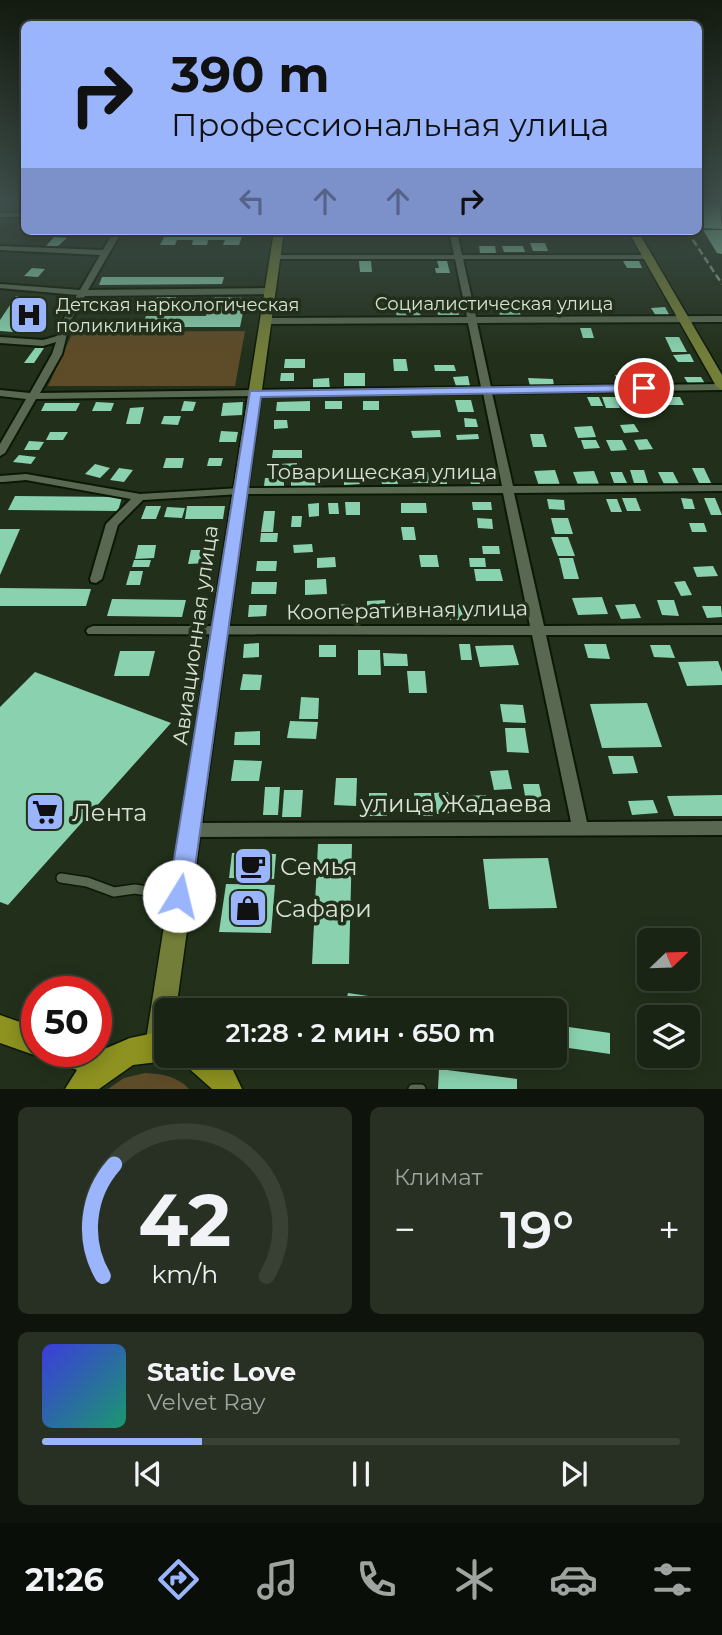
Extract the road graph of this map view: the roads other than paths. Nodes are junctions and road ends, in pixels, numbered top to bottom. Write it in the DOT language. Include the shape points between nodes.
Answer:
graph roads {
  1 [pos="107,253"];
  2 [pos="275,254"];
  3 [pos="646,254"];
  4 [pos="459,256"];
  5 [pos="275,257"];
  6 [pos="648,257"];
  7 [pos="0,286"];
  8 [pos="270,291"];
  9 [pos="84,293"];
  10 [pos="474,319"];
  11 [pos="722,319"];
  12 [pos="686,320"];
  13 [pos="266,321"];
  14 [pos="61,338"];
  15 [pos="0,340"];
  16 [pos="722,387"];
  17 [pos="489,390"];
  18 [pos="0,393"];
  19 [pos="255,394"];
  20 [pos="31,397"];
  21 [pos="0,453"];
  22 [pos="1,479"];
  23 [pos="722,488"];
  24 [pos="510,489"];
  25 [pos="240,491"];
  26 [pos="140,497"];
  27 [pos="96,579"];
  28 [pos="539,630"];
  29 [pos="722,630"];
  30 [pos="93,631"];
  31 [pos="218,633"];
  32 [pos="580,827"];
  33 [pos="722,828"];
  34 [pos="190,830"];
  35 [pos="61,878"];
  36 [pos="179,896"];
  37 [pos="168,998"];
  38 [pos="0,1029"];
  39 [pos="21,1036"];
  40 [pos="154,1048"];
  41 [pos="112,1061"];
  42 [pos="102,1067"];
  43 [pos="213,1068"];
  44 [pos="231,1087"];
  45 [pos="80,1089"];
  46 [pos="413,1089"];
  47 [pos="421,1089"];
  1 -- 9 [label="street"];
  2 -- 5 [label="main road, Авиационная улица"];
  3 -- 6 [label="main road"];
  4 -- 5 [label="street"];
  4 -- 6 [label="street"];
  4 -- 10 [label="street"];
  5 -- 8 [label="main road, Авиационная улица"];
  6 -- 12 [label="main road"];
  7 -- 9 [label="street"];
  8 -- 9 [label="street"];
  8 -- 13 [label="main road, Авиационная улица"];
  9 -- 14 [label="street"];
  10 -- 12 [label="street, Социалистическая улица"];
  10 -- 13 [label="street, Социалистическая улица"];
  10 -- 17 [label="street"];
  11 -- 12 [label="street, Социалистическая улица"];
  12 -- 16 [label="main road"];
  13 -- 19 [label="main road, Авиационная улица"];
  14 -- 15 [label="street" via="43,343"];
  14 -- 20 [label="street" via="57,354"];
  16 -- 17 [label="street"];
  17 -- 19 [label="street"];
  17 -- 24 [label="street"];
  18 -- 20 [label="street"];
  19 -- 20 [label="street"];
  19 -- 25 [label="main road, Авиационная улица"];
  20 -- 21 [label="street"];
  22 -- 26 [label="street, Товарищеская улица" via="26,477"];
  23 -- 24 [label="street, Товарищеская улица"];
  24 -- 25 [label="street, Товарищеская улица"];
  24 -- 28 [label="street"];
  25 -- 26 [label="street, Товарищеская улица"];
  25 -- 31 [label="main road, Авиационная улица"];
  26 -- 27 [label="street" via="113,524"];
  28 -- 29 [label="street, Кооперативная улица"];
  28 -- 31 [label="street, Кооперативная улица"];
  28 -- 32 [label="street"];
  30 -- 31 [label="street, Кооперативная улица"];
  31 -- 34 [label="main road, Авиационная улица"];
  32 -- 33 [label="street, улица Жадаева"];
  32 -- 34 [label="street, улица Жадаева"];
  34 -- 36 [label="main road, Авиационная улица"];
  35 -- 36 [label="lane" via="114,892 135,889"];
  36 -- 37 [label="main road, Авиационная улица"];
  38 -- 39 [label="main road"];
  40 -- 41 [label="main road" via="129,1052"];
  42 -- 45 [label="main road"];
  43 -- 44 [label="main road"];
  46 -- 47 [label="lane"];
}
